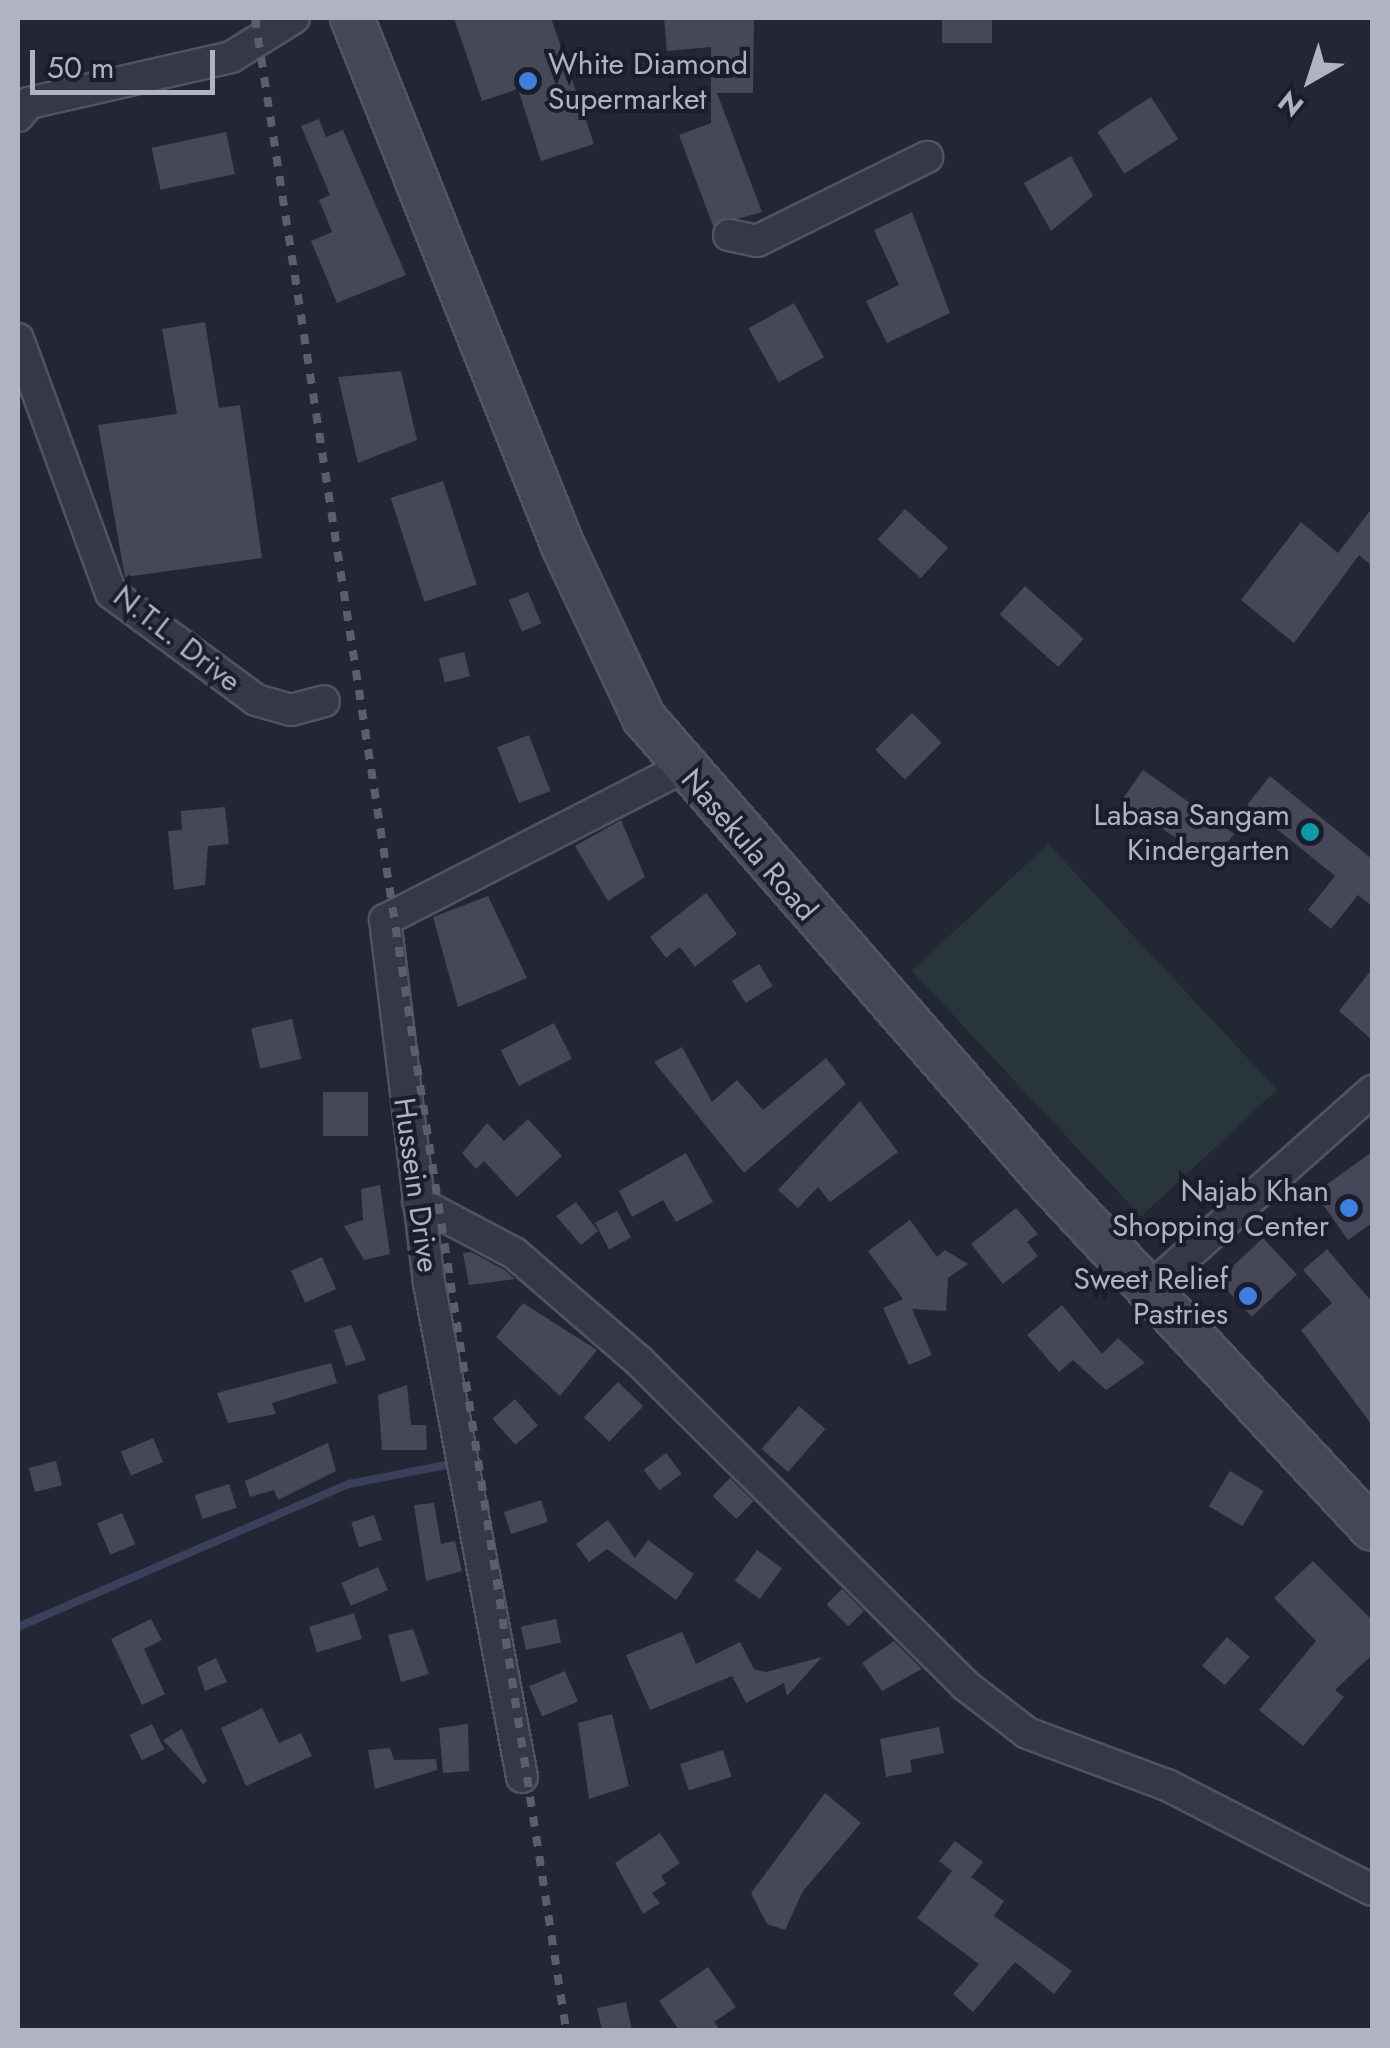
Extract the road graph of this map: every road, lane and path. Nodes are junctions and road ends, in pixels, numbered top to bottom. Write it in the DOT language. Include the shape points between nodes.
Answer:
graph roads {
  1 [pos="294,18"];
  2 [pos="352,18"];
  3 [pos="18,116"];
  4 [pos="927,158"];
  5 [pos="730,235"];
  6 [pos="18,339"];
  7 [pos="324,701"];
  8 [pos="682,768"];
  9 [pos="1366,1109"];
  10 [pos="418,1202"];
  11 [pos="1148,1290"];
  12 [pos="1372,1529"];
  13 [pos="522,1777"];
  14 [pos="1372,1890"];
  1 -- 3 [label="street" via="231,58 29,103"];
  2 -- 8 [label="main road, Nasekula Road" via="612,659"];
  4 -- 5 [label="street" via="757,241"];
  6 -- 7 [label="street, N.T.L. Drive" via="111,593 256,700 292,710"];
  8 -- 10 [label="street, Hussein Drive" via="386,920"];
  8 -- 11 [label="main road, Nasekula Road"];
  9 -- 11 [label="street"];
  10 -- 13 [label="street, Hussein Drive"];
  10 -- 14 [label="street" via="514,1252 640,1360 965,1685 1027,1733 1167,1786"];
  11 -- 12 [label="main road, Nasekula Road"];
}
